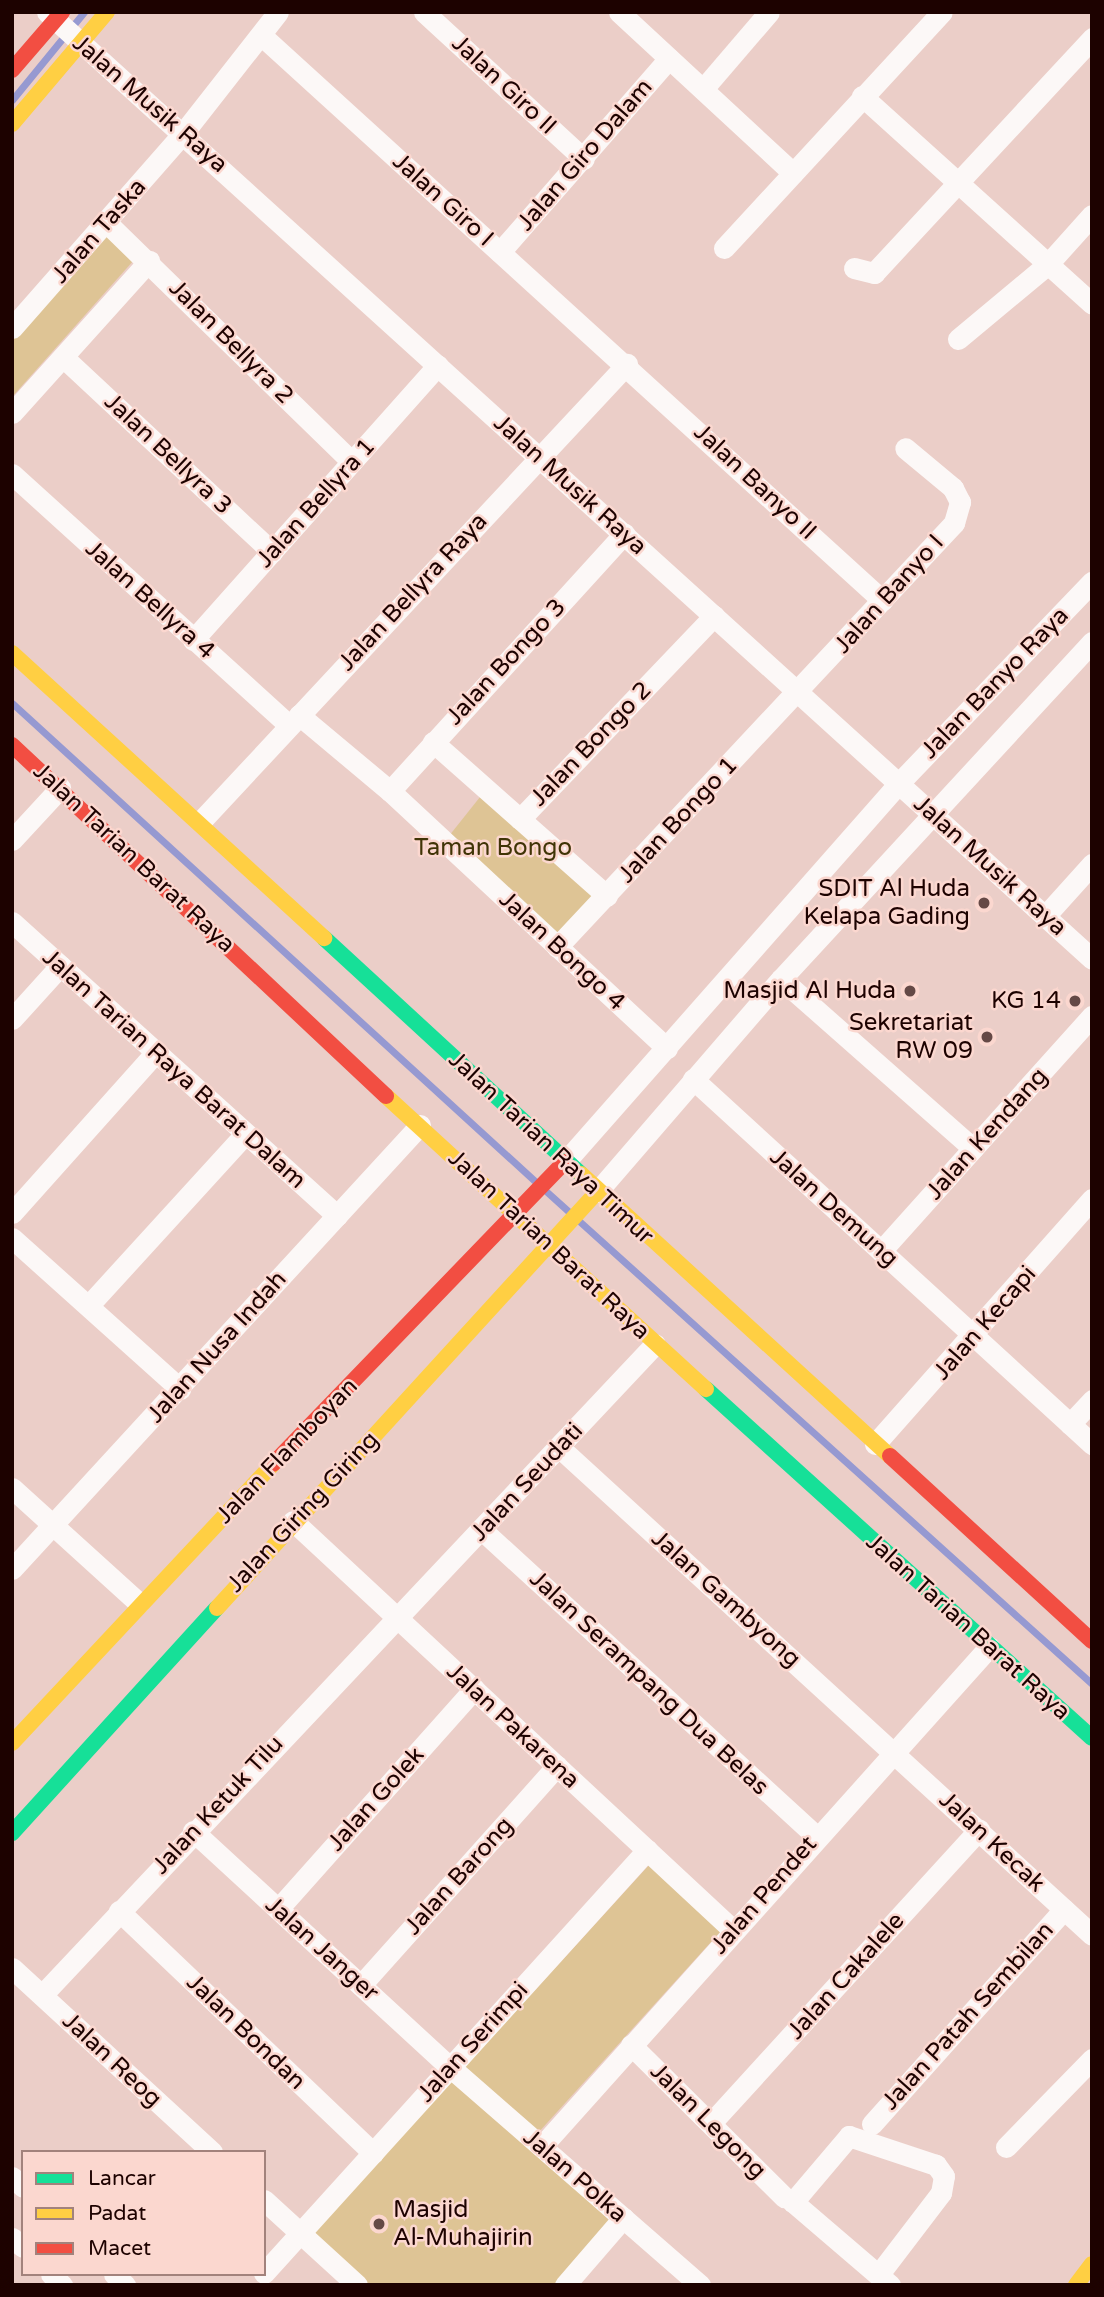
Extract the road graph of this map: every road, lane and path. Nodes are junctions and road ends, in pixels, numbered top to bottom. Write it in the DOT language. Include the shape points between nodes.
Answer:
graph roads {
  1 [pos="107,12"];
  2 [pos="278,12"];
  3 [pos="425,12"];
  4 [pos="619,12"];
  5 [pos="769,12"];
  6 [pos="942,12"];
  7 [pos="64,26"];
  8 [pos="261,35"];
  9 [pos="1092,38"];
  10 [pos="669,58"];
  11 [pos="12,69"];
  12 [pos="703,89"];
  13 [pos="862,96"];
  14 [pos="12,124"];
  15 [pos="184,132"];
  16 [pos="584,159"];
  17 [pos="793,173"];
  18 [pos="957,185"];
  19 [pos="1092,215"];
  20 [pos="107,223"];
  21 [pos="724,248"];
  22 [pos="500,252"];
  23 [pos="149,261"];
  24 [pos="1048,264"];
  25 [pos="864,271"];
  26 [pos="1092,304"];
  27 [pos="12,328"];
  28 [pos="958,339"];
  29 [pos="63,356"];
  30 [pos="627,364"];
  31 [pos="438,365"];
  32 [pos="12,413"];
  33 [pos="905,448"];
  34 [pos="538,457"];
  35 [pos="352,462"];
  36 [pos="12,474"];
  37 [pos="624,534"];
  38 [pos="272,552"];
  39 [pos="1092,582"];
  40 [pos="882,600"];
  41 [pos="714,616"];
  42 [pos="193,640"];
  43 [pos="1092,642"];
  44 [pos="12,653"];
  45 [pos="799,692"];
  46 [pos="294,720"];
  47 [pos="433,742"];
  48 [pos="12,745"];
  49 [pos="899,783"];
  50 [pos="60,788"];
  51 [pos="390,790"];
  52 [pos="934,814"];
  53 [pos="520,819"];
  54 [pos="201,821"];
  55 [pos="12,840"];
  56 [pos="1092,864"];
  57 [pos="607,896"];
  58 [pos="1046,915"];
  59 [pos="12,922"];
  60 [pos="557,947"];
  61 [pos="1092,959"];
  62 [pos="61,966"];
  63 [pos="781,979"];
  64 [pos="1092,1016"];
  65 [pos="12,1019"];
  66 [pos="667,1048"];
  67 [pos="154,1054"];
  68 [pos="693,1079"];
  69 [pos="419,1125"];
  70 [pos="244,1135"];
  71 [pos="974,1149"];
  72 [pos="559,1167"];
  73 [pos="593,1196"];
  74 [pos="1092,1199"];
  75 [pos="518,1212"];
  76 [pos="12,1213"];
  77 [pos="337,1216"];
  78 [pos="12,1238"];
  79 [pos="554,1241"];
  80 [pos="881,1251"];
  81 [pos="89,1305"];
  82 [pos="975,1336"];
  83 [pos="655,1344"];
  84 [pos="180,1389"];
  85 [pos="1092,1400"];
  86 [pos="1070,1424"];
  87 [pos="875,1444"];
  88 [pos="1092,1444"];
  89 [pos="560,1448"];
  90 [pos="12,1488"];
  91 [pos="293,1521"];
  92 [pos="52,1524"];
  93 [pos="482,1530"];
  94 [pos="12,1569"];
  95 [pos="139,1603"];
  96 [pos="397,1618"];
  97 [pos="1092,1641"];
  98 [pos="989,1647"];
  99 [pos="474,1689"];
  100 [pos="1092,1738"];
  101 [pos="12,1743"];
  102 [pos="893,1750"];
  103 [pos="557,1766"];
  104 [pos="979,1830"];
  105 [pos="193,1831"];
  106 [pos="12,1833"];
  107 [pos="816,1836"];
  108 [pos="647,1850"];
  109 [pos="278,1909"];
  110 [pos="1064,1909"];
  111 [pos="119,1911"];
  112 [pos="733,1930"];
  113 [pos="1092,1935"];
  114 [pos="12,1968"];
  115 [pos="361,1985"];
  116 [pos="42,1995"];
  117 [pos="631,2045"];
  118 [pos="1092,2059"];
  119 [pos="450,2067"];
  120 [pos="712,2122"];
  121 [pos="872,2124"];
  122 [pos="542,2146"];
  123 [pos="1006,2147"];
  124 [pos="210,2150"];
  125 [pos="373,2153"];
  126 [pos="788,2200"];
  127 [pos="266,2202"];
  128 [pos="623,2218"];
  129 [pos="300,2233"];
  130 [pos="1091,2265"];
  131 [pos="266,2272"];
  132 [pos="884,2279"];
  133 [pos="357,2285"];
  134 [pos="565,2285"];
  135 [pos="700,2285"];
  136 [pos="1076,2285"];
  1 -- 7 [label="street"];
  2 -- 8 [label="street, Jalan Taska"];
  3 -- 16 [label="street, Jalan Giro II"];
  4 -- 10 [label="street"];
  5 -- 12 [label="street"];
  6 -- 13 [label="street"];
  7 -- 11 [label="street"];
  7 -- 14 [label="street"];
  7 -- 15 [label="street, Jalan Musik Raya"];
  8 -- 15 [label="street, Jalan Taska"];
  8 -- 22 [label="street, Jalan Giro I"];
  9 -- 18 [label="street"];
  10 -- 12 [label="street"];
  10 -- 16 [label="street, Jalan Giro Dalam"];
  12 -- 17 [label="street"];
  13 -- 17 [label="street"];
  13 -- 18 [label="street"];
  15 -- 20 [label="street, Jalan Taska"];
  15 -- 31 [label="street, Jalan Musik Raya"];
  16 -- 22 [label="street, Jalan Giro Dalam"];
  17 -- 21 [label="street"];
  18 -- 24 [label="street"];
  18 -- 25 [label="street"];
  19 -- 24 [label="street"];
  20 -- 23 [label="street, Jalan Bellyra 2"];
  20 -- 27 [label="street, Jalan Taska"];
  22 -- 30 [label="street, Jalan Giro I"];
  23 -- 29 [label="street"];
  23 -- 35 [label="street, Jalan Bellyra 2"];
  24 -- 26 [label="street"];
  24 -- 28 [label="street"];
  29 -- 32 [label="street"];
  29 -- 38 [label="street, Jalan Bellyra 3"];
  30 -- 34 [label="street, Jalan Bellyra Raya"];
  30 -- 40 [label="street, Jalan Banyo II"];
  31 -- 34 [label="street, Jalan Musik Raya"];
  31 -- 35 [label="street, Jalan Bellyra 1"];
  33 -- 40 [label="street, Jalan Banyo I" via="953,488 960,502 954,523"];
  34 -- 37 [label="street, Jalan Musik Raya"];
  34 -- 46 [label="street, Jalan Bellyra Raya"];
  35 -- 38 [label="street, Jalan Bellyra 1"];
  36 -- 42 [label="street, Jalan Bellyra 4"];
  37 -- 41 [label="street, Jalan Musik Raya"];
  37 -- 47 [label="street, Jalan Bongo 3"];
  38 -- 42 [label="street, Jalan Bellyra 1"];
  39 -- 49 [label="street, Jalan Banyo Raya"];
  40 -- 45 [label="street, Jalan Banyo I"];
  41 -- 45 [label="street, Jalan Musik Raya"];
  41 -- 53 [label="street, Jalan Bongo 2"];
  42 -- 46 [label="street, Jalan Bellyra 4"];
  43 -- 52 [label="street"];
  44 -- 54 [label="street, Jalan Tarian Raya Timur"];
  45 -- 49 [label="street, Jalan Musik Raya"];
  45 -- 57 [label="street, Jalan Bongo 1"];
  46 -- 51 [label="street, Jalan Bongo 4"];
  46 -- 54 [label="street, Jalan Bellyra Raya"];
  47 -- 51 [label="street, Jalan Bongo 3"];
  47 -- 53 [label="street, Jalan Bongo 2"];
  48 -- 50 [label="street, Jalan Tarian Barat Raya"];
  49 -- 52 [label="street, Jalan Musik Raya"];
  49 -- 66 [label="street, Jalan Banyo Raya"];
  50 -- 55 [label="street"];
  50 -- 69 [label="street, Jalan Tarian Barat Raya"];
  51 -- 60 [label="street, Jalan Bongo 4"];
  52 -- 58 [label="street, Jalan Musik Raya"];
  52 -- 63 [label="street"];
  53 -- 57 [label="street"];
  54 -- 72 [label="street, Jalan Tarian Raya Timur"];
  56 -- 58 [label="street"];
  57 -- 60 [label="street, Jalan Bongo 1"];
  58 -- 61 [label="street, Jalan Musik Raya"];
  59 -- 62 [label="street, Jalan Tarian Raya Barat Dalam"];
  60 -- 66 [label="street, Jalan Bongo 4"];
  62 -- 65 [label="street"];
  62 -- 67 [label="street, Jalan Tarian Raya Barat Dalam"];
  63 -- 68 [label="street"];
  63 -- 71 [label="street"];
  64 -- 71 [label="street, Jalan Kendang"];
  66 -- 72 [label="street, Jalan Banyo Raya"];
  67 -- 70 [label="street, Jalan Tarian Raya Barat Dalam"];
  67 -- 76 [label="street"];
  68 -- 73 [label="street"];
  68 -- 80 [label="street, Jalan Demung"];
  69 -- 75 [label="street, Jalan Tarian Barat Raya"];
  69 -- 77 [label="street, Jalan Nusa Indah"];
  70 -- 77 [label="street, Jalan Tarian Raya Barat Dalam"];
  70 -- 81 [label="street"];
  71 -- 80 [label="street, Jalan Kendang"];
  72 -- 73 [label="street, Jalan Tarian Raya Timur"];
  72 -- 75 [label="street, Jalan Flamboyan"];
  73 -- 79 [label="street, Jalan Giring Giring"];
  73 -- 87 [label="street, Jalan Tarian Raya Timur"];
  74 -- 82 [label="street, Jalan Kecapi"];
  75 -- 79 [label="street, Jalan Tarian Barat Raya"];
  75 -- 95 [label="street, Jalan Flamboyan"];
  77 -- 84 [label="street, Jalan Nusa Indah"];
  78 -- 81 [label="street"];
  79 -- 83 [label="street, Jalan Tarian Barat Raya"];
  79 -- 91 [label="street, Jalan Giring Giring"];
  80 -- 82 [label="street, Jalan Demung"];
  81 -- 84 [label="street"];
  82 -- 86 [label="street, Jalan Demung"];
  82 -- 87 [label="street, Jalan Kecapi"];
  83 -- 89 [label="street, Jalan Seudati"];
  83 -- 98 [label="street, Jalan Tarian Barat Raya"];
  84 -- 92 [label="street, Jalan Nusa Indah"];
  85 -- 86 [label="street"];
  86 -- 88 [label="street, Jalan Demung"];
  87 -- 97 [label="street, Jalan Tarian Raya Timur"];
  89 -- 93 [label="street, Jalan Seudati"];
  89 -- 102 [label="street, Jalan Gambyong"];
  90 -- 92 [label="street"];
  91 -- 96 [label="street, Jalan Pakarena"];
  91 -- 106 [label="street, Jalan Giring Giring"];
  92 -- 94 [label="street, Jalan Nusa Indah"];
  92 -- 95 [label="street"];
  93 -- 96 [label="street, Jalan Seudati"];
  93 -- 107 [label="street, Jalan Serampang Dua Belas"];
  95 -- 101 [label="street, Jalan Flamboyan"];
  96 -- 99 [label="street, Jalan Pakarena"];
  96 -- 105 [label="street, Jalan Ketuk Tilu"];
  98 -- 100 [label="street, Jalan Tarian Barat Raya"];
  98 -- 102 [label="street, Jalan Pendet"];
  99 -- 103 [label="street, Jalan Pakarena"];
  99 -- 109 [label="street, Jalan Golek"];
  102 -- 104 [label="street, Jalan Kecak"];
  102 -- 107 [label="street, Jalan Pendet"];
  103 -- 108 [label="street, Jalan Pakarena"];
  103 -- 115 [label="street, Jalan Barong"];
  104 -- 110 [label="street, Jalan Kecak"];
  104 -- 120 [label="street, Jalan Cakalele"];
  105 -- 109 [label="street, Jalan Janger"];
  105 -- 111 [label="street, Jalan Ketuk Tilu"];
  107 -- 112 [label="street, Jalan Pendet"];
  108 -- 112 [label="street, Jalan Pakarena"];
  108 -- 119 [label="street, Jalan Serimpi"];
  109 -- 115 [label="street, Jalan Janger"];
  110 -- 113 [label="street, Jalan Kecak"];
  110 -- 121 [label="street, Jalan Patah Sembilan"];
  111 -- 116 [label="street, Jalan Ketuk Tilu"];
  111 -- 125 [label="street, Jalan Bondan"];
  112 -- 117 [label="street, Jalan Pendet"];
  114 -- 116 [label="street, Jalan Reog"];
  115 -- 119 [label="street, Jalan Janger"];
  116 -- 124 [label="street, Jalan Reog"];
  117 -- 120 [label="street, Jalan Legong"];
  117 -- 122 [label="street, Jalan Pendet"];
  118 -- 123 [label="street"];
  119 -- 122 [label="street, Jalan Polka"];
  119 -- 125 [label="street, Jalan Serimpi"];
  120 -- 126 [label="street, Jalan Legong"];
  122 -- 128 [label="street, Jalan Polka"];
  125 -- 129 [label="street, Jalan Serimpi"];
  126 -- 132 [label="street, Jalan Legong"];
  126 -- 132 [label="street" via="849,2136 936,2165 944,2176 941,2193"];
  127 -- 129 [label="street"];
  128 -- 134 [label="street"];
  128 -- 135 [label="street, Jalan Polka"];
  129 -- 131 [label="street, Jalan Serimpi"];
  129 -- 133 [label="street"];
  130 -- 136 [label="street"];
}
